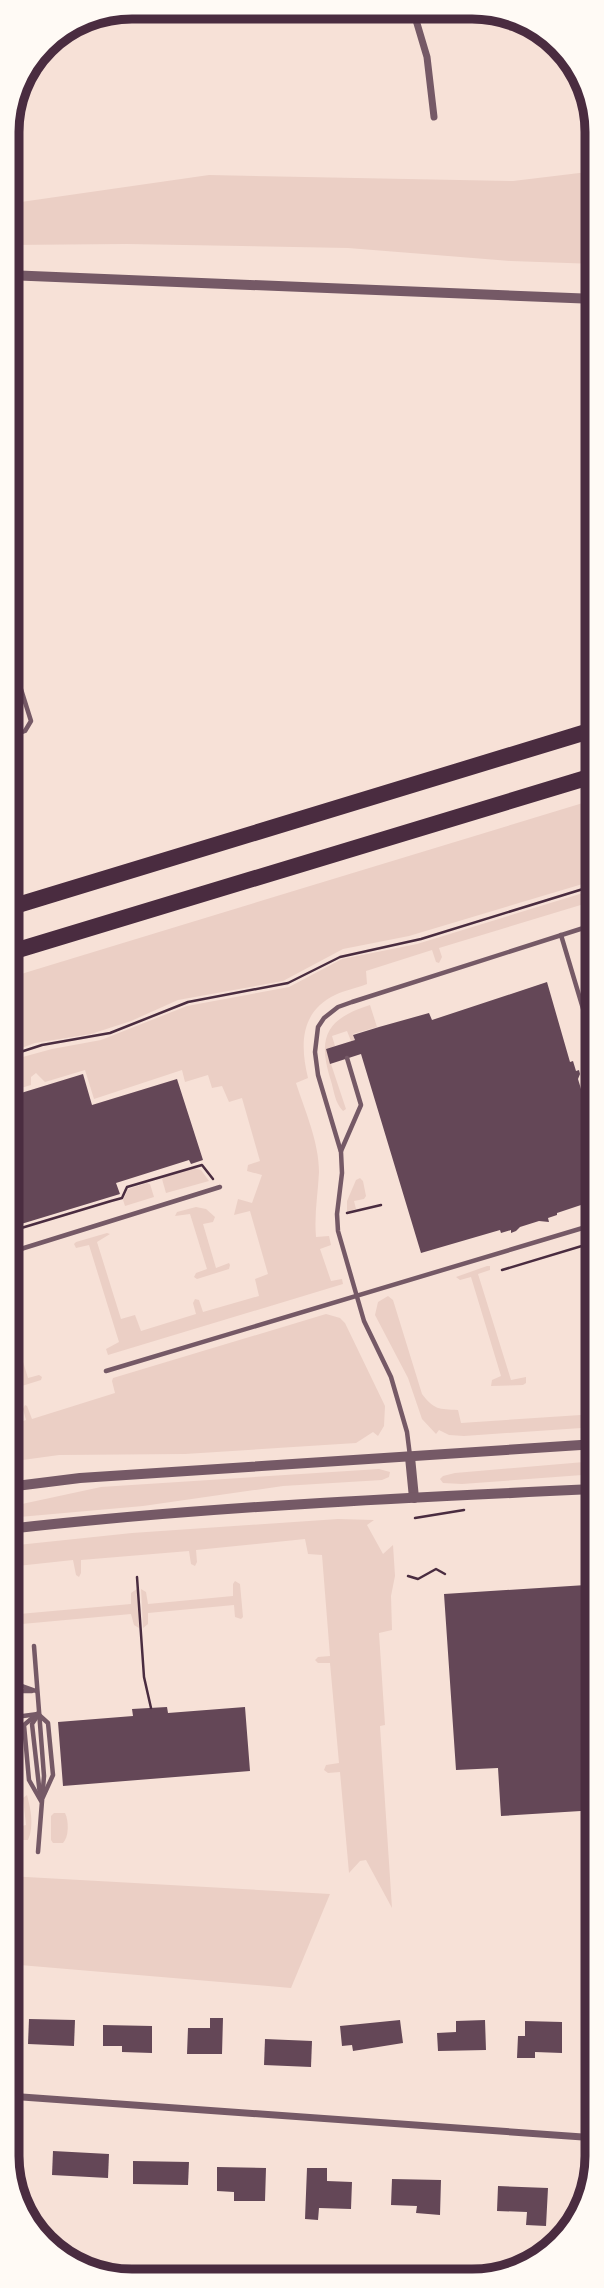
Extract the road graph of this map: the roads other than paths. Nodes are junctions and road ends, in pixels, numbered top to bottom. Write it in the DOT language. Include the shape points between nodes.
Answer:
graph roads {
  1 [pos="416,19"];
  2 [pos="434,117"];
  3 [pos="19,275"];
  4 [pos="585,299"];
  5 [pos="19,681"];
  6 [pos="585,732"];
  7 [pos="19,733"];
  8 [pos="585,778"];
  9 [pos="19,905"];
  10 [pos="585,927"];
  11 [pos="561,935"];
  12 [pos="19,950"];
  13 [pos="585,1015"];
  14 [pos="347,1059"];
  15 [pos="341,1152"];
  16 [pos="220,1187"];
  17 [pos="585,1227"];
  18 [pos="19,1250"];
  19 [pos="358,1295"];
  20 [pos="106,1371"];
  21 [pos="585,1445"];
  22 [pos="411,1457"];
  23 [pos="19,1486"];
  24 [pos="585,1490"];
  25 [pos="414,1498"];
  26 [pos="19,1528"];
  27 [pos="34,1646"];
  28 [pos="19,1686"];
  29 [pos="19,1691"];
  30 [pos="36,1691"];
  31 [pos="38,1714"];
  32 [pos="19,1717"];
  33 [pos="41,1801"];
  34 [pos="38,1852"];
  35 [pos="19,2097"];
  36 [pos="585,2137"];
  1 -- 2 [label="street" via="427,57"];
  3 -- 4 [label="street"];
  5 -- 7 [label="lane" via="31,721"];
  6 -- 9 [label="highway"];
  8 -- 12 [label="highway"];
  10 -- 11 [label="lane"];
  11 -- 13 [label="lane"];
  11 -- 15 [label="lane" via="352,1002 324,1018 314,1052"];
  14 -- 15 [label="lane" via="361,1105"];
  15 -- 19 [label="lane" via="338,1231"];
  16 -- 18 [label="lane"];
  17 -- 19 [label="lane"];
  19 -- 20 [label="lane"];
  19 -- 22 [label="lane" via="364,1321 391,1377"];
  21 -- 22 [label="street"];
  22 -- 23 [label="street"];
  22 -- 25 [label="street"];
  24 -- 25 [label="street"];
  25 -- 26 [label="street"];
  27 -- 30 [label="lane"];
  28 -- 30 [label="lane"];
  29 -- 30 [label="lane"];
  30 -- 31 [label="lane"];
  31 -- 32 [label="lane"];
  31 -- 33 [label="lane" via="48,1723 53,1775"];
  31 -- 33 [label="lane" via="24,1725 29,1780"];
  33 -- 34 [label="lane"];
  35 -- 36 [label="street"];
}
